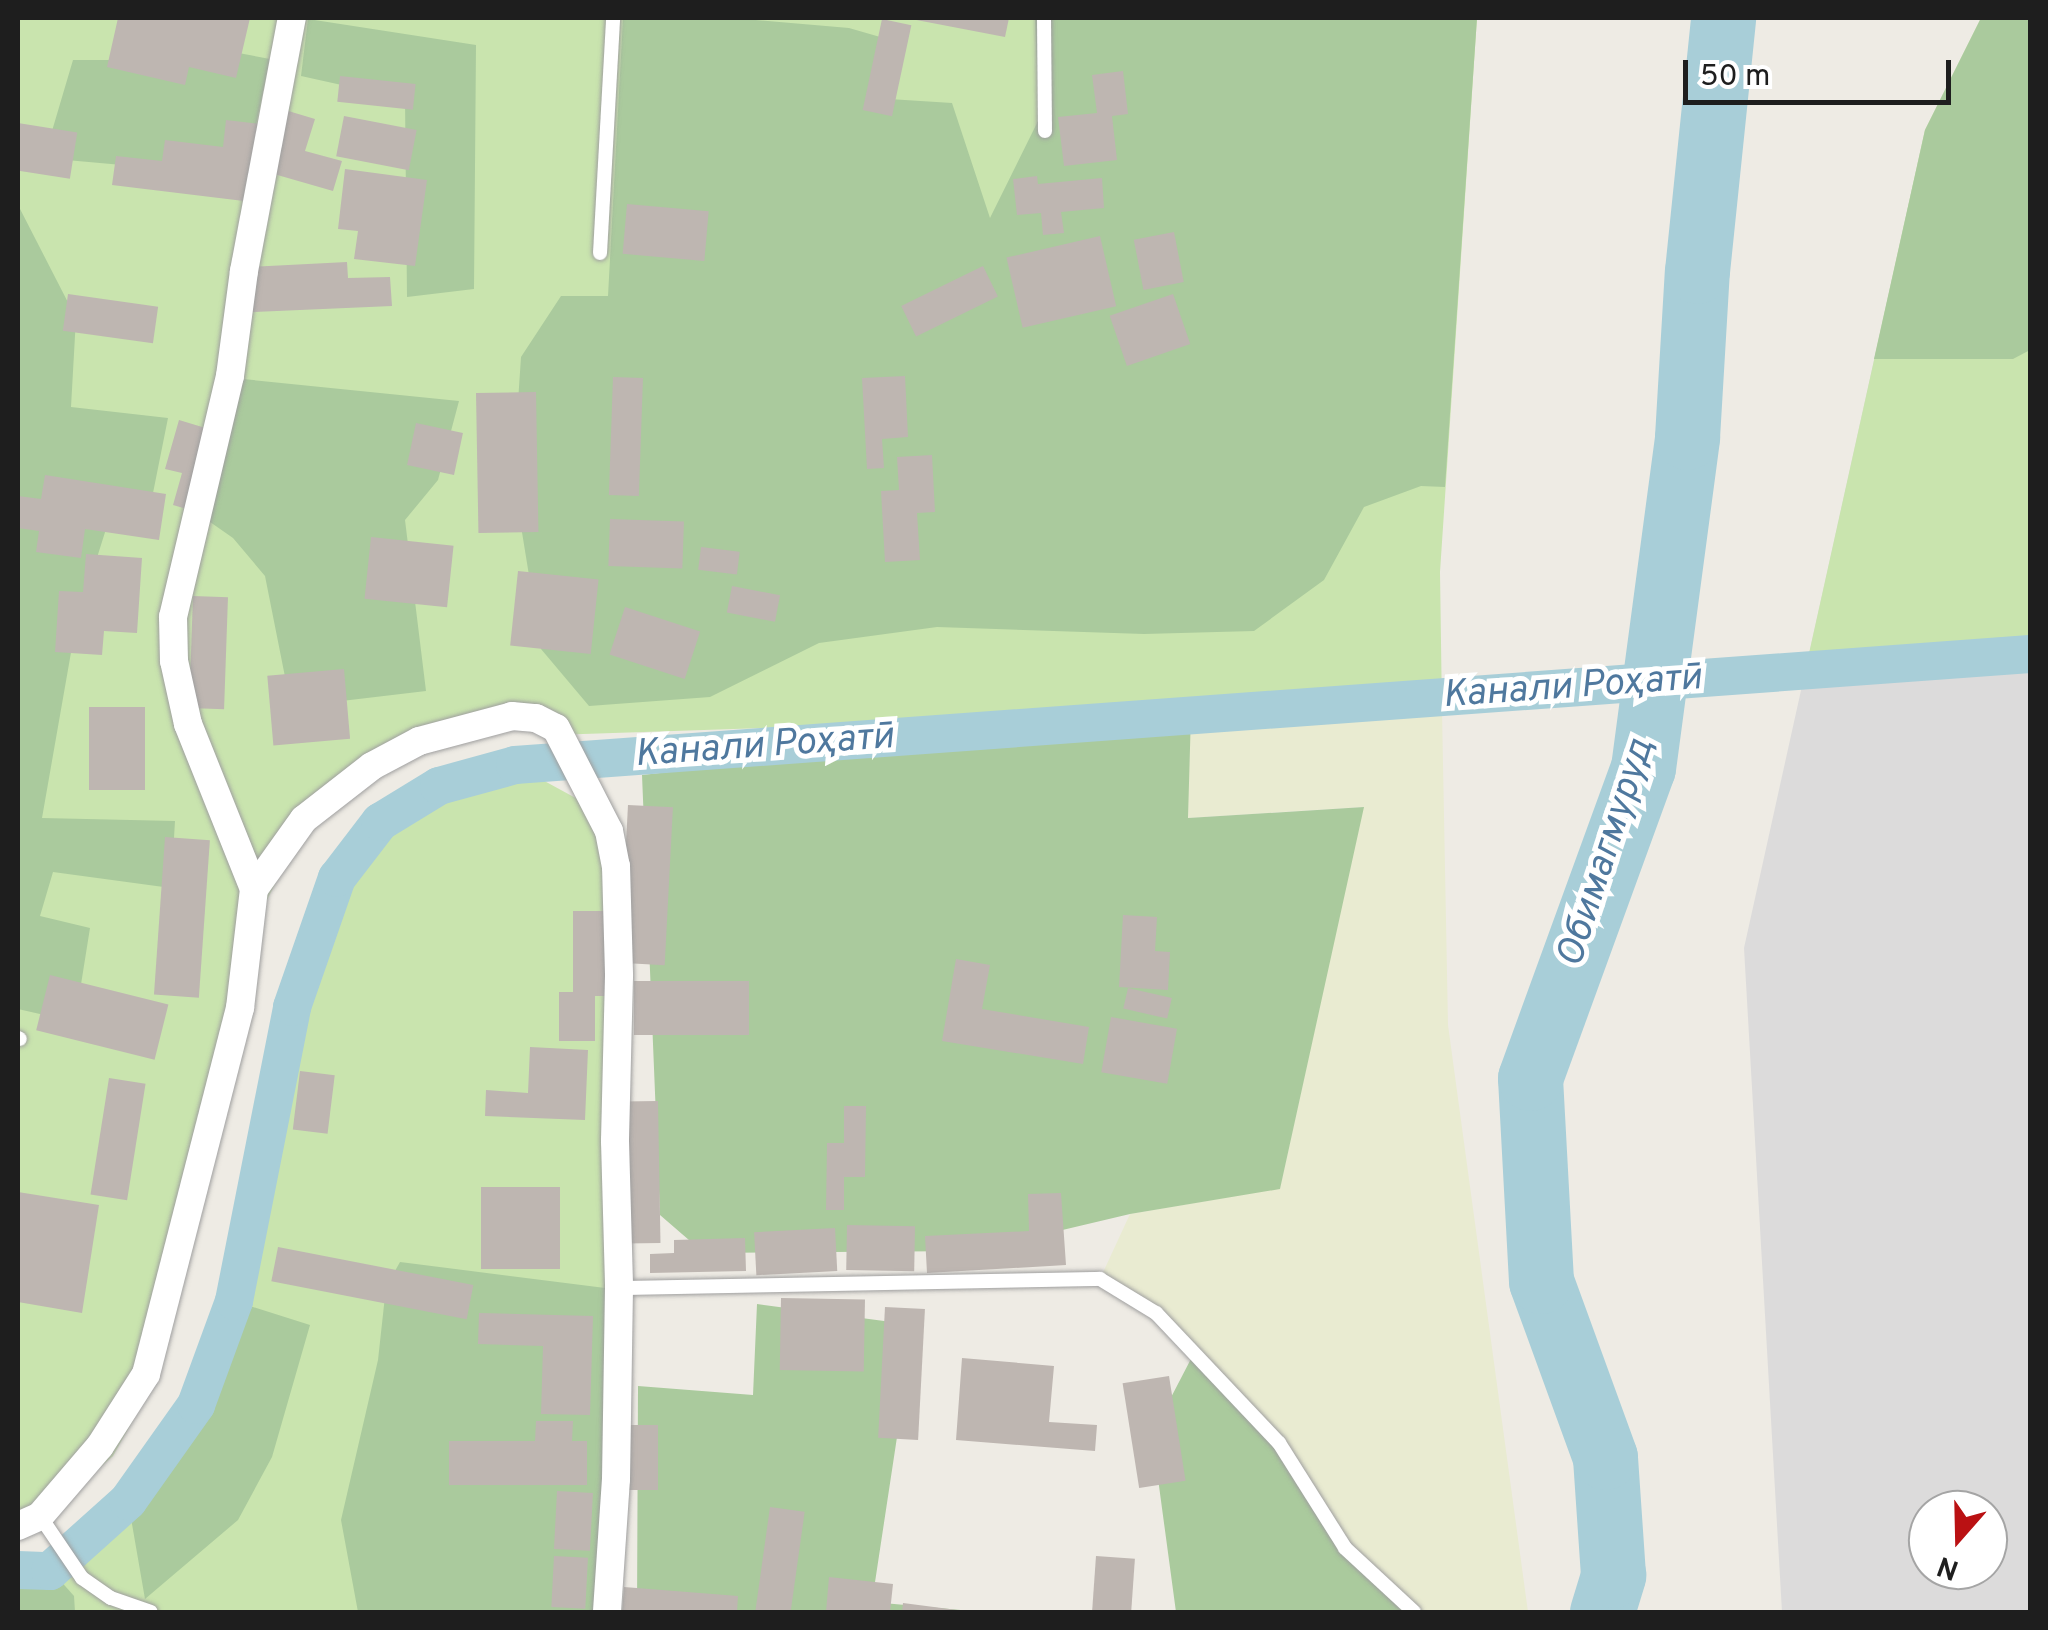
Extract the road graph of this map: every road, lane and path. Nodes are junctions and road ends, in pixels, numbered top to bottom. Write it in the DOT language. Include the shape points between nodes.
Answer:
graph roads {
  1 [pos="292,18"];
  2 [pos="613,18"];
  3 [pos="1044,18"];
  4 [pos="1044,131"];
  5 [pos="600,253"];
  6 [pos="254,888"];
  7 [pos="619,1288"];
  8 [pos="29,1521"];
  9 [pos="1409,1611"];
  10 [pos="151,1612"];
  11 [pos="607,1612"];
  1 -- 6 [label="street" via="230,376 173,618 174,661 188,724"];
  2 -- 5 [label="lane"];
  3 -- 4 [label="lane"];
  6 -- 7 [label="street" via="304,819 372,766 418,741 512,716 556,728 609,831 616,866"];
  6 -- 8 [label="street" via="240,1008 146,1374 100,1446"];
  7 -- 9 [label="lane" via="1100,1279 1156,1313 1279,1443 1346,1548"];
  7 -- 11 [label="street"];
  8 -- 10 [label="lane" via="82,1578 110,1598"];
}
